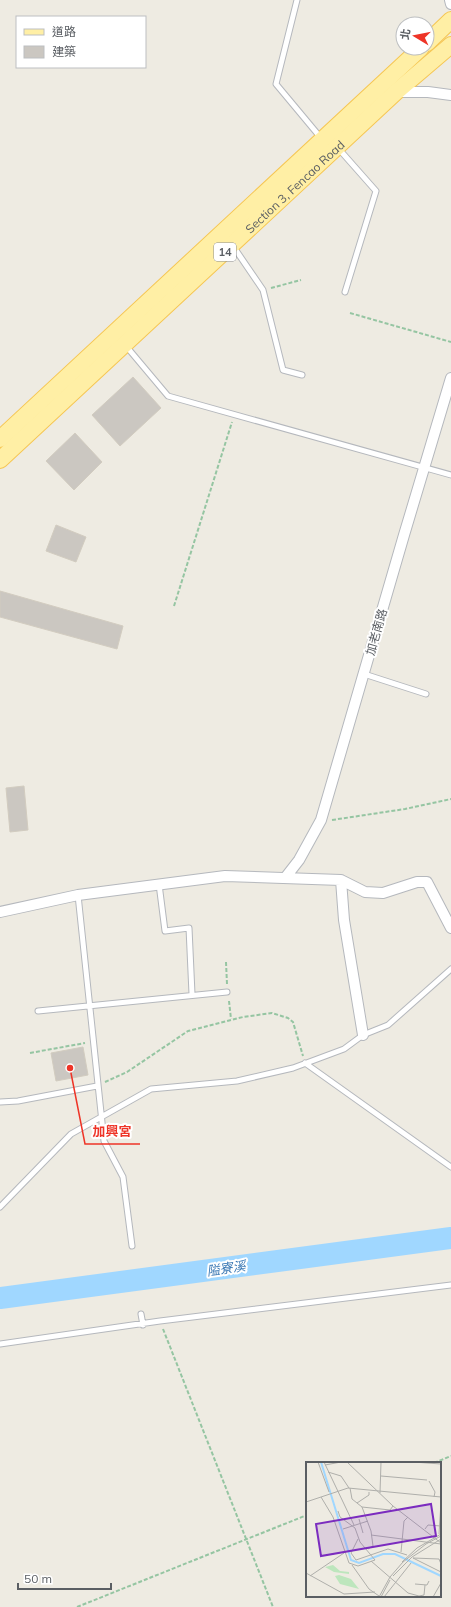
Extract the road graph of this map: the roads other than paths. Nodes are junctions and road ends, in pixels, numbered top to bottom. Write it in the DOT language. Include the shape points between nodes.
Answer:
graph roads {
  1 [pos="297,0"];
  2 [pos="450,0"];
  3 [pos="451,4"];
  4 [pos="451,20"];
  5 [pos="435,35"];
  6 [pos="451,45"];
  7 [pos="412,56"];
  8 [pos="396,92"];
  9 [pos="451,95"];
  10 [pos="322,139"];
  11 [pos="338,148"];
  12 [pos="233,246"];
  13 [pos="345,292"];
  14 [pos="125,345"];
  15 [pos="302,375"];
  16 [pos="451,378"];
  17 [pos="0,439"];
  18 [pos="0,460"];
  19 [pos="425,467"];
  20 [pos="451,475"];
  21 [pos="364,674"];
  22 [pos="426,694"];
  23 [pos="285,878"];
  24 [pos="341,880"];
  25 [pos="159,883"];
  26 [pos="78,895"];
  27 [pos="0,912"];
  28 [pos="451,928"];
  29 [pos="451,969"];
  30 [pos="227,992"];
  31 [pos="192,994"];
  32 [pos="90,1005"];
  33 [pos="38,1011"];
  34 [pos="363,1035"];
  35 [pos="305,1063"];
  36 [pos="97,1086"];
  37 [pos="0,1102"];
  38 [pos="101,1116"];
  39 [pos="451,1167"];
  40 [pos="0,1208"];
  41 [pos="132,1246"];
  42 [pos="451,1285"];
  43 [pos="141,1314"];
  44 [pos="143,1325"];
  45 [pos="0,1344"];
  1 -- 10 [label="lane" via="276,84"];
  2 -- 3 [label="street"];
  4 -- 5 [label="main road"];
  6 -- 8 [label="main road, Section 3, Fencao Road / 14"];
  7 -- 10 [label="main road, Section 3, Fencao Road / 14"];
  8 -- 9 [label="street"];
  8 -- 11 [label="main road, Section 3, Fencao Road / 14"];
  10 -- 17 [label="main road, Section 3, Fencao Road / 14"];
  11 -- 12 [label="main road, Section 3, Fencao Road / 14"];
  11 -- 13 [label="lane" via="376,191"];
  12 -- 14 [label="main road, Section 3, Fencao Road / 14"];
  12 -- 15 [label="lane" via="263,290 283,370"];
  14 -- 18 [label="main road, Section 3, Fencao Road / 14"];
  14 -- 19 [label="lane" via="168,396"];
  16 -- 19 [label="street, 加老南路"];
  19 -- 20 [label="lane"];
  19 -- 21 [label="street, 加老南路"];
  21 -- 22 [label="lane"];
  21 -- 23 [label="street, 加老南路" via="321,820 299,860"];
  23 -- 24 [label="street"];
  23 -- 25 [label="street" via="225,876"];
  24 -- 28 [label="street" via="365,892 383,893 417,882 428,882"];
  24 -- 34 [label="street" via="344,920"];
  25 -- 26 [label="street"];
  25 -- 31 [label="lane" via="165,931 189,928"];
  26 -- 27 [label="street"];
  26 -- 32 [label="lane"];
  29 -- 34 [label="lane" via="388,1025"];
  30 -- 31 [label="lane"];
  31 -- 32 [label="lane"];
  32 -- 33 [label="lane"];
  32 -- 36 [label="lane"];
  34 -- 35 [label="lane" via="344,1049"];
  35 -- 38 [label="lane" via="237,1081 151,1089"];
  35 -- 39 [label="lane"];
  36 -- 37 [label="lane"];
  36 -- 38 [label="lane"];
  38 -- 40 [label="lane" via="71,1134"];
  38 -- 41 [label="lane" via="104,1141 123,1177"];
  42 -- 44 [label="lane"];
  43 -- 44 [label="lane"];
  44 -- 45 [label="lane"];
}
